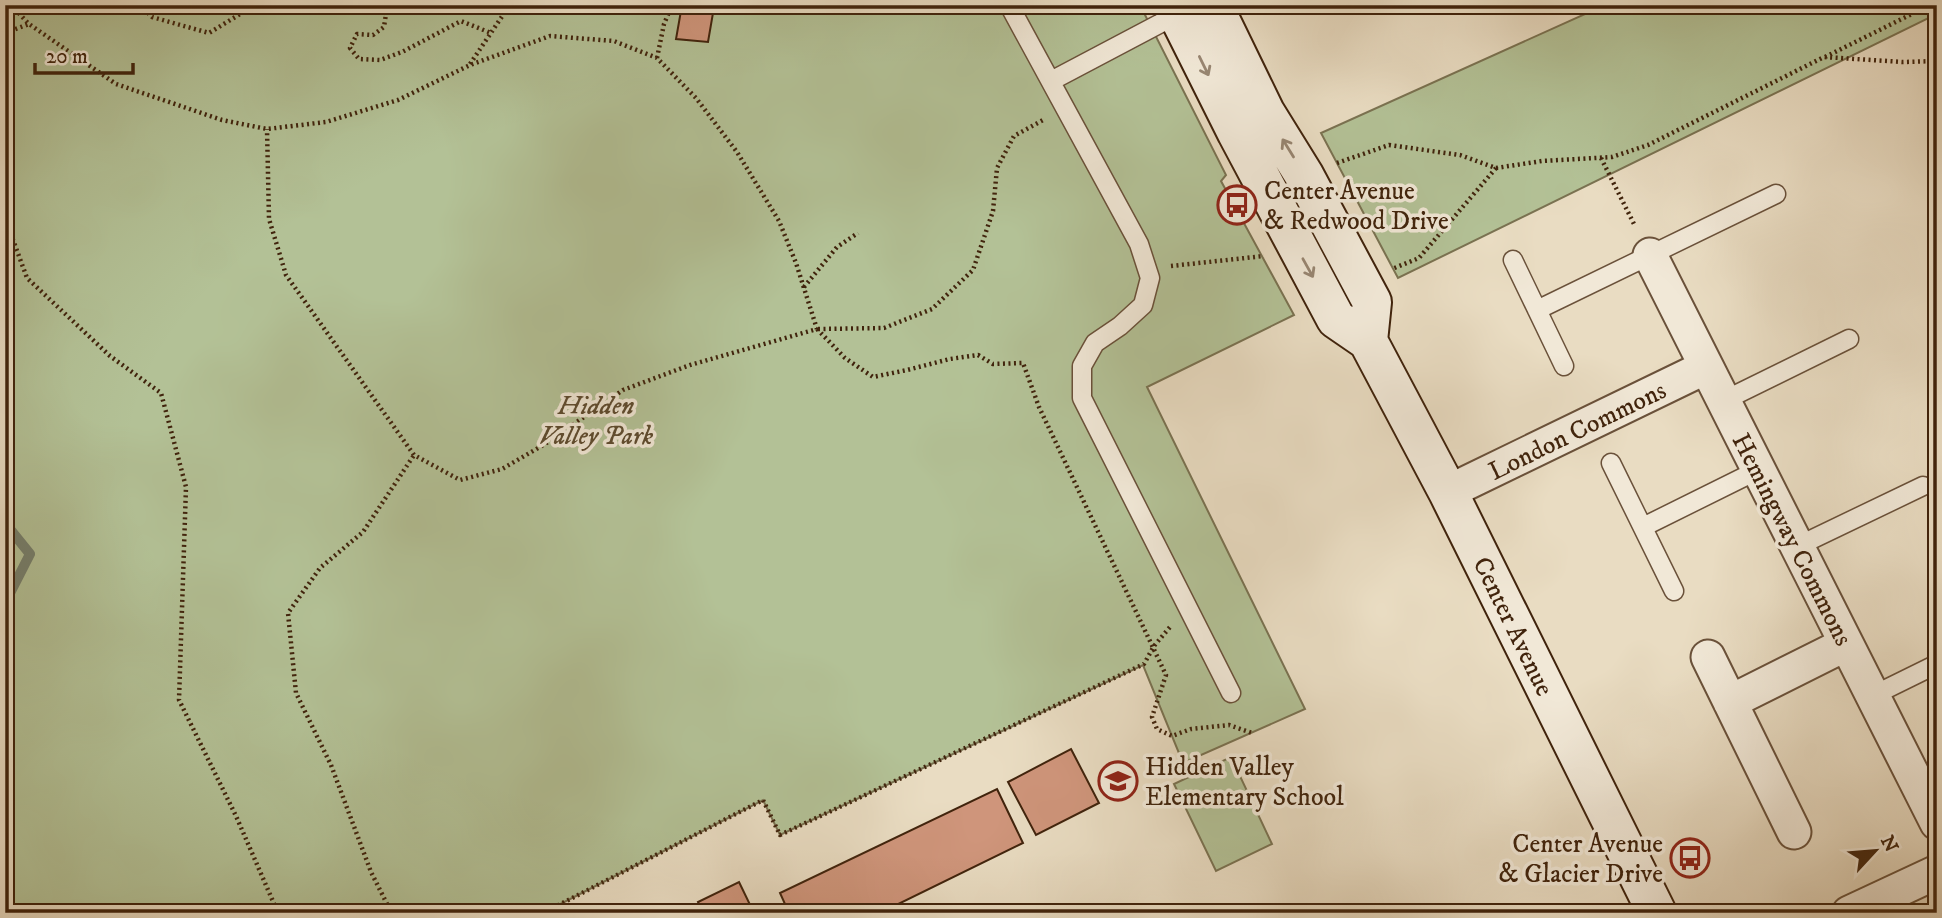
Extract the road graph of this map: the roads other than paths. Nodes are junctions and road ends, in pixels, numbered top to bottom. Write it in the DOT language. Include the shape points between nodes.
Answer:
graph roads {
  1 [pos="1009,5"];
  2 [pos="1189,8"];
  3 [pos="1051,81"];
  4 [pos="1776,194"];
  5 [pos="1650,255"];
  6 [pos="1513,260"];
  7 [pos="1537,310"];
  8 [pos="1849,339"];
  9 [pos="1368,341"];
  10 [pos="1564,366"];
  11 [pos="1706,367"];
  12 [pos="1723,401"];
  13 [pos="1611,463"];
  14 [pos="1758,470"];
  15 [pos="1923,486"];
  16 [pos="1448,492"];
  17 [pos="1643,527"];
  18 [pos="1796,547"];
  19 [pos="1674,591"];
  20 [pos="1846,644"];
  21 [pos="1708,657"];
  22 [pos="1937,664"];
  23 [pos="1231,693"];
  24 [pos="1872,696"];
  25 [pos="1730,702"];
  26 [pos="1937,822"];
  27 [pos="1794,832"];
  28 [pos="1937,872"];
  29 [pos="1657,913"];
  30 [pos="1849,913"];
  1 -- 3 [label="lane"];
  2 -- 3 [label="lane"];
  2 -- 9 [label="street, Center Avenue, one-way" via="1299,253 1336,319"];
  9 -- 2 [label="street, one-way" via="1372,302 1362,282 1265,112"];
  3 -- 23 [label="lane" via="1139,244 1150,278 1143,305 1095,343 1083,366 1082,398"];
  4 -- 5 [label="lane"];
  5 -- 7 [label="lane"];
  5 -- 11 [label="street, Hemingway Commons"];
  6 -- 7 [label="lane"];
  7 -- 10 [label="lane"];
  8 -- 12 [label="lane"];
  9 -- 16 [label="street, Center Avenue"];
  11 -- 12 [label="street, Hemingway Commons"];
  11 -- 16 [label="street, London Commons"];
  12 -- 14 [label="street, Hemingway Commons"];
  13 -- 17 [label="lane"];
  14 -- 17 [label="lane"];
  14 -- 18 [label="street, Hemingway Commons"];
  15 -- 18 [label="lane"];
  16 -- 29 [label="street, Center Avenue"];
  17 -- 19 [label="lane"];
  18 -- 20 [label="street, Hemingway Commons"];
  20 -- 24 [label="street, Hemingway Commons"];
  20 -- 25 [label="street"];
  21 -- 25 [label="street"];
  22 -- 24 [label="lane"];
  24 -- 26 [label="street, Hemingway Commons"];
  25 -- 27 [label="street"];
  28 -- 30 [label="street"];
}
